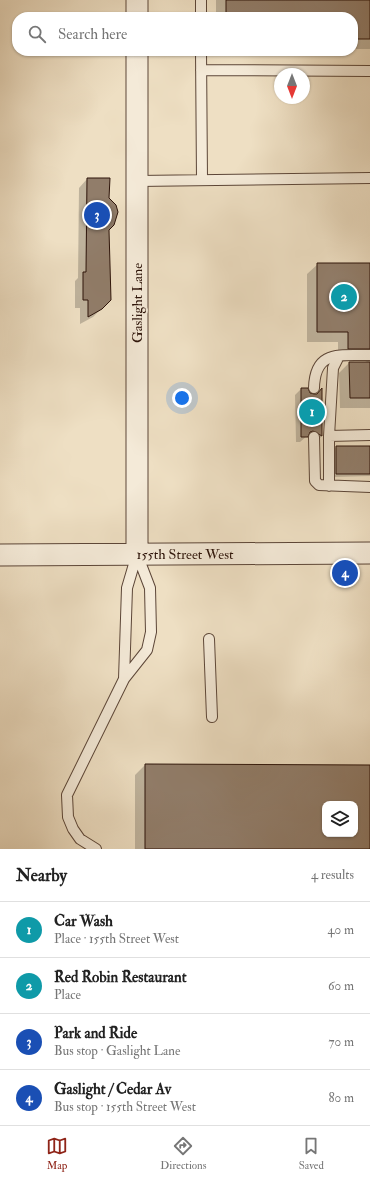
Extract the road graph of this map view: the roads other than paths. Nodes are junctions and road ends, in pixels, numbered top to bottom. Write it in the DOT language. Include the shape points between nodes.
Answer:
graph roads {
  1 [pos="137,0"];
  2 [pos="201,0"];
  3 [pos="137,12"];
  4 [pos="201,12"];
  5 [pos="137,56"];
  6 [pos="201,56"];
  7 [pos="201,70"];
  8 [pos="370,71"];
  9 [pos="370,178"];
  10 [pos="202,180"];
  11 [pos="137,181"];
  12 [pos="370,355"];
  13 [pos="339,356"];
  14 [pos="314,388"];
  15 [pos="370,435"];
  16 [pos="314,436"];
  17 [pos="329,436"];
  18 [pos="329,486"];
  19 [pos="370,487"];
  20 [pos="370,553"];
  21 [pos="136,554"];
  22 [pos="0,555"];
  23 [pos="209,639"];
  24 [pos="124,679"];
  25 [pos="212,717"];
  26 [pos="96,849"];
  1 -- 3 [label="street"];
  2 -- 4 [label="lane"];
  5 -- 11 [label="street, Gaslight Lane"];
  6 -- 7 [label="lane"];
  7 -- 8 [label="lane"];
  7 -- 10 [label="lane"];
  9 -- 10 [label="lane"];
  10 -- 11 [label="lane"];
  11 -- 21 [label="street, Gaslight Lane"];
  12 -- 13 [label="lane"];
  13 -- 14 [label="lane" via="329,357 317,367"];
  13 -- 17 [label="lane" via="333,368"];
  15 -- 17 [label="lane"];
  16 -- 18 [label="lane" via="315,481 319,486"];
  17 -- 18 [label="lane"];
  18 -- 19 [label="lane"];
  20 -- 21 [label="street, 155th Street West"];
  21 -- 22 [label="street, 155th Street West"];
  21 -- 24 [label="lane" via="127,588"];
  21 -- 24 [label="lane" via="150,588 151,632 147,650"];
  23 -- 25 [label="lane"];
  24 -- 26 [label="lane" via="66,794 66,805 73,829 80,839"];
}
